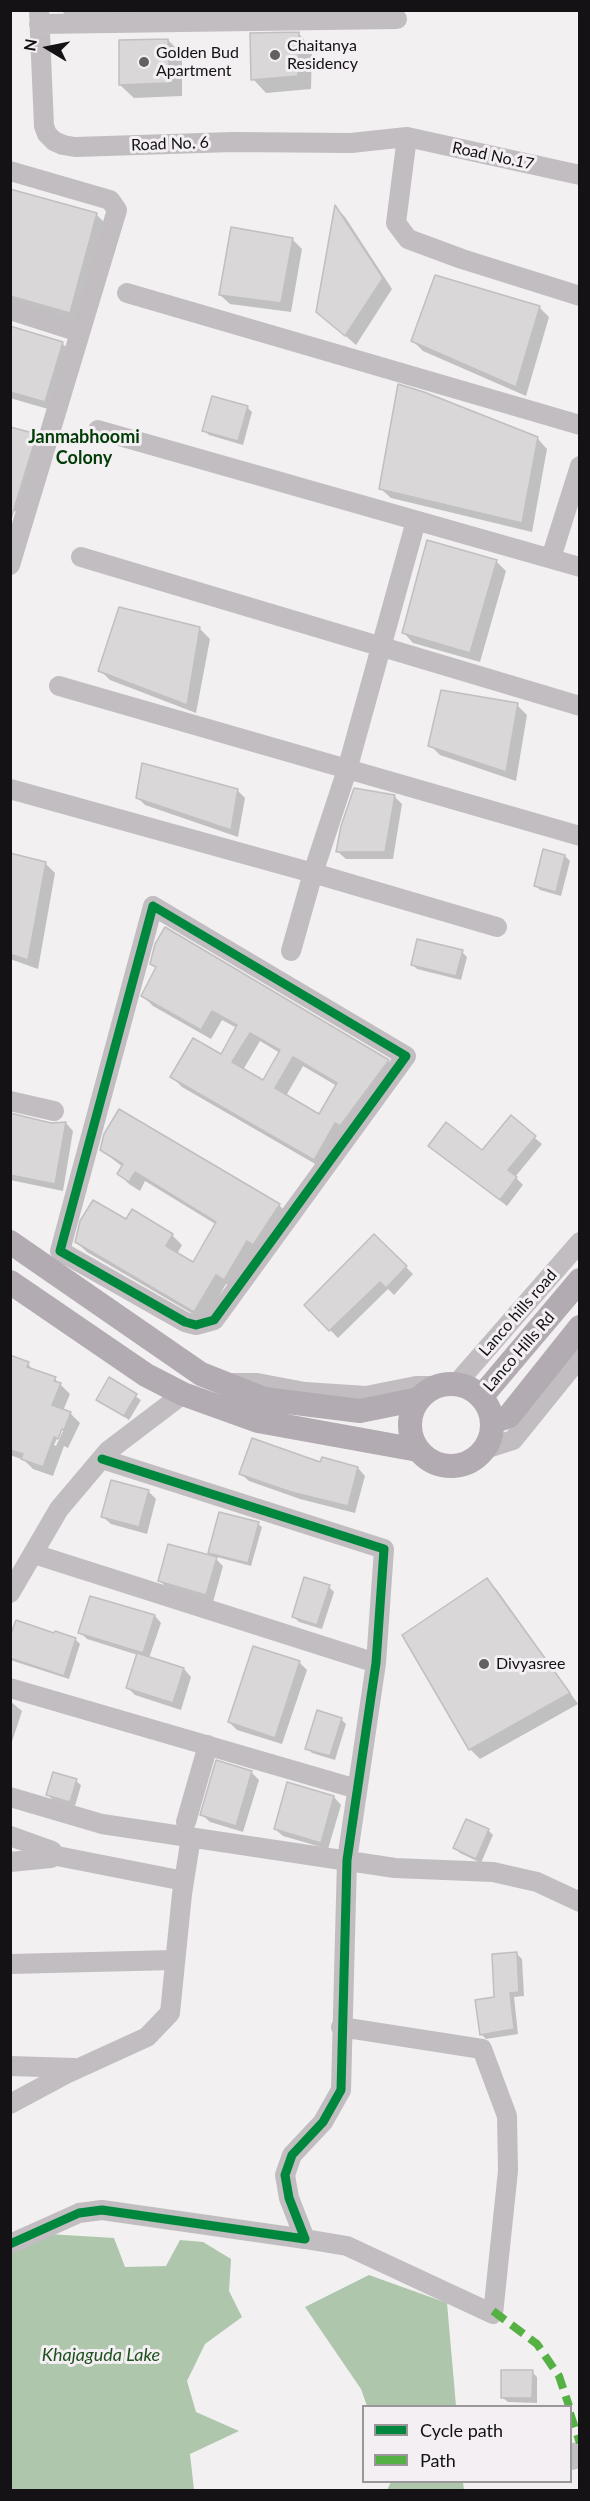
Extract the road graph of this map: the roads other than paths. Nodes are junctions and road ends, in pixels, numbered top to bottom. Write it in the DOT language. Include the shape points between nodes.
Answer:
graph roads {
  1 [pos="39,17"];
  2 [pos="397,19"];
  3 [pos="407,137"];
  4 [pos="10,171"];
  5 [pos="579,175"];
  6 [pos="127,292"];
  7 [pos="579,296"];
  8 [pos="10,310"];
  9 [pos="79,332"];
  10 [pos="579,425"];
  11 [pos="98,430"];
  12 [pos="579,466"];
  13 [pos="416,521"];
  14 [pos="81,557"];
  15 [pos="551,558"];
  16 [pos="10,565"];
  17 [pos="579,567"];
  18 [pos="382,648"];
  19 [pos="58,686"];
  20 [pos="579,706"];
  21 [pos="348,770"];
  22 [pos="10,789"];
  23 [pos="579,836"];
  24 [pos="313,873"];
  25 [pos="497,927"];
  26 [pos="291,951"];
  27 [pos="10,1101"];
  28 [pos="54,1111"];
  29 [pos="10,1242"];
  30 [pos="579,1242"];
  31 [pos="579,1280"];
  32 [pos="10,1282"];
  33 [pos="116,1282"];
  34 [pos="135,1294"];
  35 [pos="110,1312"];
  36 [pos="579,1327"];
  37 [pos="579,1357"];
  38 [pos="438,1389"];
  39 [pos="183,1394"];
  40 [pos="482,1396"];
  41 [pos="493,1422"];
  42 [pos="485,1449"];
  43 [pos="418,1450"];
  44 [pos="102,1459"];
  45 [pos="22,1562"];
  46 [pos="10,1593"];
  47 [pos="376,1663"];
  48 [pos="10,1688"];
  49 [pos="208,1745"];
  50 [pos="357,1789"];
  51 [pos="10,1797"];
  52 [pos="189,1830"];
  53 [pos="10,1836"];
  54 [pos="52,1855"];
  55 [pos="347,1860"];
  56 [pos="10,1862"];
  57 [pos="184,1881"];
  58 [pos="579,1902"];
  59 [pos="174,1960"];
  60 [pos="10,1964"];
  61 [pos="341,2026"];
  62 [pos="10,2066"];
  63 [pos="77,2069"];
  64 [pos="10,2104"];
  65 [pos="305,2238"];
  66 [pos="10,2244"];
  1 -- 2 [label="street"];
  1 -- 3 [label="street, Road No. 6" via="44,126 54,141 63,145 351,143"];
  3 -- 5 [label="street, Road No.17"];
  3 -- 7 [label="street" via="396,223 408,239"];
  4 -- 9 [label="street" via="115,204 117,210"];
  6 -- 10 [label="street"];
  8 -- 9 [label="street"];
  9 -- 16 [label="street"];
  11 -- 13 [label="street"];
  12 -- 15 [label="street"];
  13 -- 15 [label="street"];
  13 -- 18 [label="street"];
  14 -- 18 [label="street"];
  15 -- 17 [label="street"];
  18 -- 20 [label="street"];
  18 -- 21 [label="street"];
  19 -- 21 [label="street"];
  21 -- 23 [label="street"];
  21 -- 24 [label="street"];
  22 -- 24 [label="street"];
  24 -- 25 [label="street"];
  24 -- 26 [label="street"];
  27 -- 28 [label="street"];
  29 -- 35 [label="main road"];
  30 -- 38 [label="street, Lanco hills road"];
  31 -- 40 [label="main road, Lanco Hills Rd"];
  32 -- 39 [label="main road" via="146,1375"];
  33 -- 34 [label="street"];
  33 -- 34 [label="street" via="60,1251 153,906 406,1056 214,1320 196,1325 185,1322"];
  33 -- 35 [label="street"];
  34 -- 35 [label="street"];
  35 -- 38 [label="main road" via="201,1374 264,1399 360,1411"];
  36 -- 41 [label="main road, Lanco Hills Rd" via="509,1416"];
  37 -- 42 [label="street" via="513,1440"];
  38 -- 40 [label="main road" via="470,1388"];
  38 -- 43 [label="main road" via="412,1412 410,1426"];
  39 -- 43 [label="main road" via="258,1421"];
  39 -- 44 [label="street"];
  40 -- 41 [label="main road"];
  41 -- 42 [label="main road"];
  42 -- 43 [label="main road" via="475,1459 451,1466 427,1459"];
  44 -- 45 [label="street" via="59,1509"];
  44 -- 47 [label="street" via="384,1550"];
  45 -- 46 [label="street"];
  45 -- 47 [label="street"];
  47 -- 50 [label="street"];
  48 -- 49 [label="street"];
  49 -- 50 [label="street"];
  49 -- 52 [label="street"];
  50 -- 55 [label="street"];
  51 -- 52 [label="street" via="102,1824"];
  52 -- 55 [label="street"];
  52 -- 57 [label="street"];
  53 -- 54 [label="street" via="52,1851"];
  54 -- 56 [label="street"];
  54 -- 57 [label="street"];
  55 -- 58 [label="street" via="395,1868 493,1872 537,1882"];
  55 -- 61 [label="street"];
  57 -- 59 [label="street"];
  59 -- 60 [label="street"];
  59 -- 63 [label="street" via="170,2013 147,2037"];
  61 -- 65 [label="street" via="340,2090 323,2122 292,2155 285,2175 289,2198"];
  61 -- 65 [label="street" via="482,2049 507,2116 508,2171 493,2314 347,2246"];
  62 -- 63 [label="street"];
  63 -- 64 [label="street"];
  65 -- 66 [label="street" via="102,2210 79,2213"];
}
